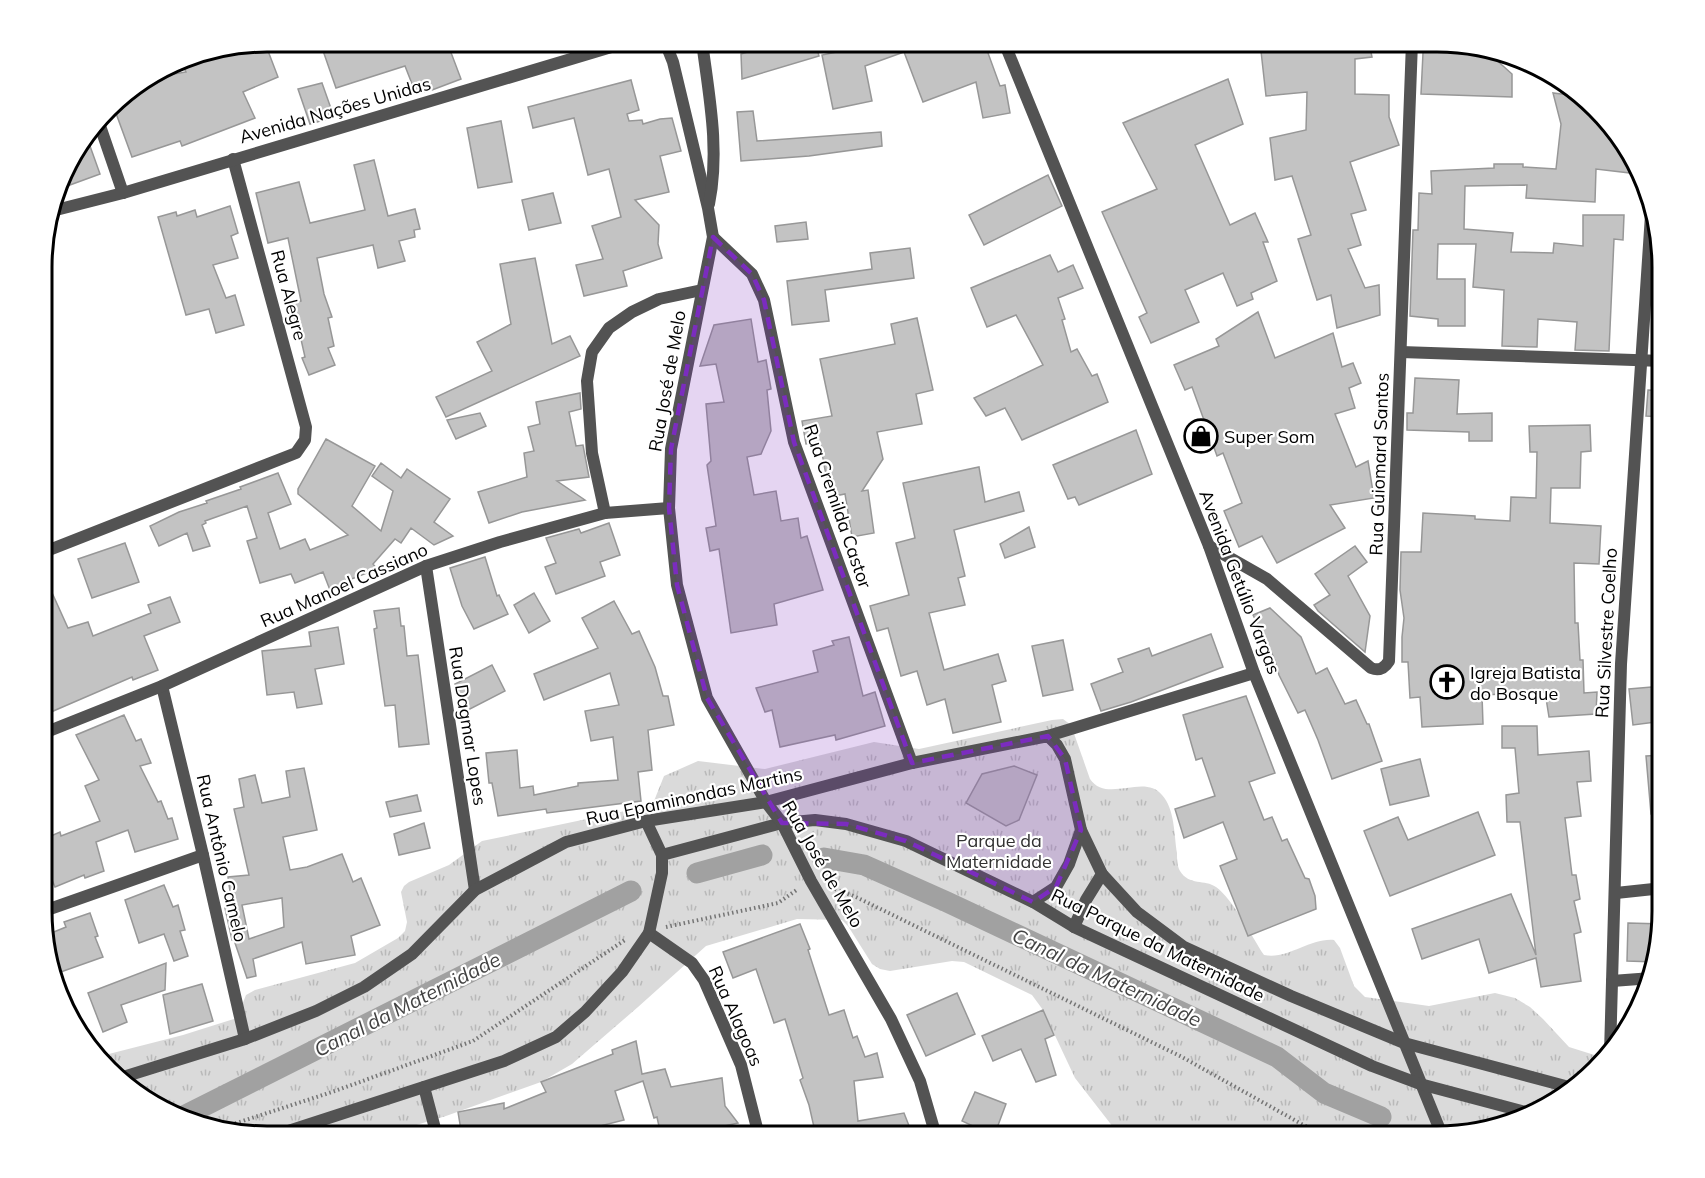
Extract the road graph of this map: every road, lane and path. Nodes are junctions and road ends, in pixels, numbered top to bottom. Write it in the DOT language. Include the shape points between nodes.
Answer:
graph roads {
  1 [pos="594,52"];
  2 [pos="669,52"];
  3 [pos="703,52"];
  4 [pos="1008,52"];
  5 [pos="1412,52"];
  6 [pos="102,131"];
  7 [pos="233,159"];
  8 [pos="123,193"];
  9 [pos="708,208"];
  10 [pos="61,210"];
  11 [pos="1650,233"];
  12 [pos="713,237"];
  13 [pos="702,290"];
  14 [pos="1401,352"];
  15 [pos="1641,360"];
  16 [pos="1652,361"];
  17 [pos="669,508"];
  18 [pos="604,513"];
  19 [pos="1209,546"];
  20 [pos="52,549"];
  21 [pos="426,566"];
  22 [pos="1254,673"];
  23 [pos="162,686"];
  24 [pos="53,730"];
  25 [pos="1048,736"];
  26 [pos="912,764"];
  27 [pos="766,802"];
  28 [pos="646,821"];
  29 [pos="782,823"];
  30 [pos="1081,830"];
  31 [pos="203,855"];
  32 [pos="662,855"];
  33 [pos="1102,874"];
  34 [pos="811,881"];
  35 [pos="1652,889"];
  36 [pos="474,890"];
  37 [pos="1616,893"];
  38 [pos="1033,902"];
  39 [pos="53,909"];
  40 [pos="1074,927"];
  41 [pos="650,932"];
  42 [pos="1641,979"];
  43 [pos="1612,981"];
  44 [pos="1610,1038"];
  45 [pos="245,1039"];
  46 [pos="1404,1043"];
  47 [pos="129,1075"];
  48 [pos="1420,1084"];
  49 [pos="1563,1085"];
  50 [pos="424,1087"];
  51 [pos="1518,1110"];
  52 [pos="236,1123"];
  53 [pos="304,1126"];
  54 [pos="435,1126"];
  55 [pos="756,1126"];
  56 [pos="933,1126"];
  57 [pos="1305,1126"];
  58 [pos="1438,1126"];
  1 -- 7 [label="street, Avenida Nações Unidas"];
  2 -- 9 [label="street, Rua José de Melo"];
  3 -- 9 [label="street" via="715,145"];
  4 -- 19 [label="street, Avenida Getúlio Vargas"];
  5 -- 14 [label="street, Rua Guiomard Santos"];
  6 -- 8 [label="street"];
  7 -- 8 [label="street, Avenida Nações Unidas"];
  7 -- 20 [label="street, Rua Alegre" via="306,427 305,440 296,453"];
  8 -- 10 [label="street, Avenida Nações Unidas"];
  9 -- 12 [label="street, Rua José de Melo"];
  11 -- 15 [label="street, Rua Silvestre Coelho"];
  12 -- 13 [label="street, Rua José de Melo"];
  12 -- 26 [label="street, Rua Cremilda Castor" via="752,273 764,300 794,442"];
  13 -- 17 [label="street, Rua José de Melo" via="671,449"];
  13 -- 18 [label="street, Rua José de Melo" via="659,299 632,312 609,328 592,352 587,381 592,453"];
  14 -- 15 [label="street"];
  14 -- 19 [label="street, Rua Guiomard Santos" via="1390,656 1386,666 1371,668 1267,579"];
  15 -- 16 [label="street"];
  15 -- 37 [label="street, Rua Silvestre Coelho" via="1621,664"];
  17 -- 18 [label="street, Rua Manoel Cassiano"];
  17 -- 27 [label="street, Rua José de Melo" via="677,585 707,698"];
  18 -- 21 [label="street, Rua Manoel Cassiano"];
  19 -- 22 [label="street, Avenida Getúlio Vargas"];
  21 -- 23 [label="street, Rua Manoel Cassiano"];
  21 -- 36 [label="street, Rua Dagmar Lopes"];
  22 -- 25 [label="street, Rua Epaminondas Martins"];
  22 -- 46 [label="street, Avenida Getúlio Vargas"];
  23 -- 24 [label="street, Rua Manoel Cassiano"];
  23 -- 31 [label="street, Rua Antônio Camelo"];
  25 -- 26 [label="street, Rua Epaminondas Martins"];
  25 -- 30 [label="street, Rua Parque da Maternidade" via="1065,759"];
  26 -- 27 [label="street, Rua Epaminondas Martins"];
  27 -- 28 [label="street, Rua Epaminondas Martins"];
  27 -- 29 [label="street, Rua José de Melo"];
  28 -- 32 [label="street"];
  28 -- 36 [label="street, Rua Epaminondas Martins" via="566,842"];
  29 -- 32 [label="street, Rua Parque da Maternidade"];
  29 -- 34 [label="street, Rua José de Melo"];
  29 -- 38 [label="street, Rua Parque da Maternidade" via="815,820 846,824 906,841"];
  30 -- 33 [label="street, Rua Parque da Maternidade"];
  30 -- 38 [label="street" via="1056,887"];
  31 -- 39 [label="street"];
  31 -- 45 [label="street, Rua Antônio Camelo"];
  32 -- 41 [label="street"];
  33 -- 40 [label="street"];
  33 -- 46 [label="street, Rua Parque da Maternidade" via="1137,912 1184,947"];
  34 -- 41 [label="path" via="778,903"];
  34 -- 56 [label="street, Rua José de Melo" via="891,1019 920,1080"];
  34 -- 57 [label="path" via="856,897 1182,1057"];
  35 -- 37 [label="street"];
  36 -- 45 [label="street, Rua Epaminondas Martins" via="412,954 364,987"];
  37 -- 43 [label="street, Rua Silvestre Coelho"];
  38 -- 40 [label="street, Rua Parque da Maternidade"];
  40 -- 48 [label="street, Rua Parque da Maternidade" via="1300,1034"];
  41 -- 50 [label="street" via="622,972 556,1037 504,1061"];
  41 -- 52 [label="path" via="633,934 473,1041"];
  41 -- 55 [label="street, Rua Alagoas" via="692,963 704,980 741,1065"];
  42 -- 43 [label="street"];
  43 -- 44 [label="street, Rua Silvestre Coelho"];
  45 -- 47 [label="street, Rua Epaminondas Martins"];
  46 -- 48 [label="street, Avenida Getúlio Vargas"];
  46 -- 49 [label="street, Rua Parque da Maternidade"];
  48 -- 51 [label="street, Rua Parque da Maternidade"];
  48 -- 58 [label="street, Avenida Getúlio Vargas"];
  50 -- 53 [label="street"];
  50 -- 54 [label="street"];
}
